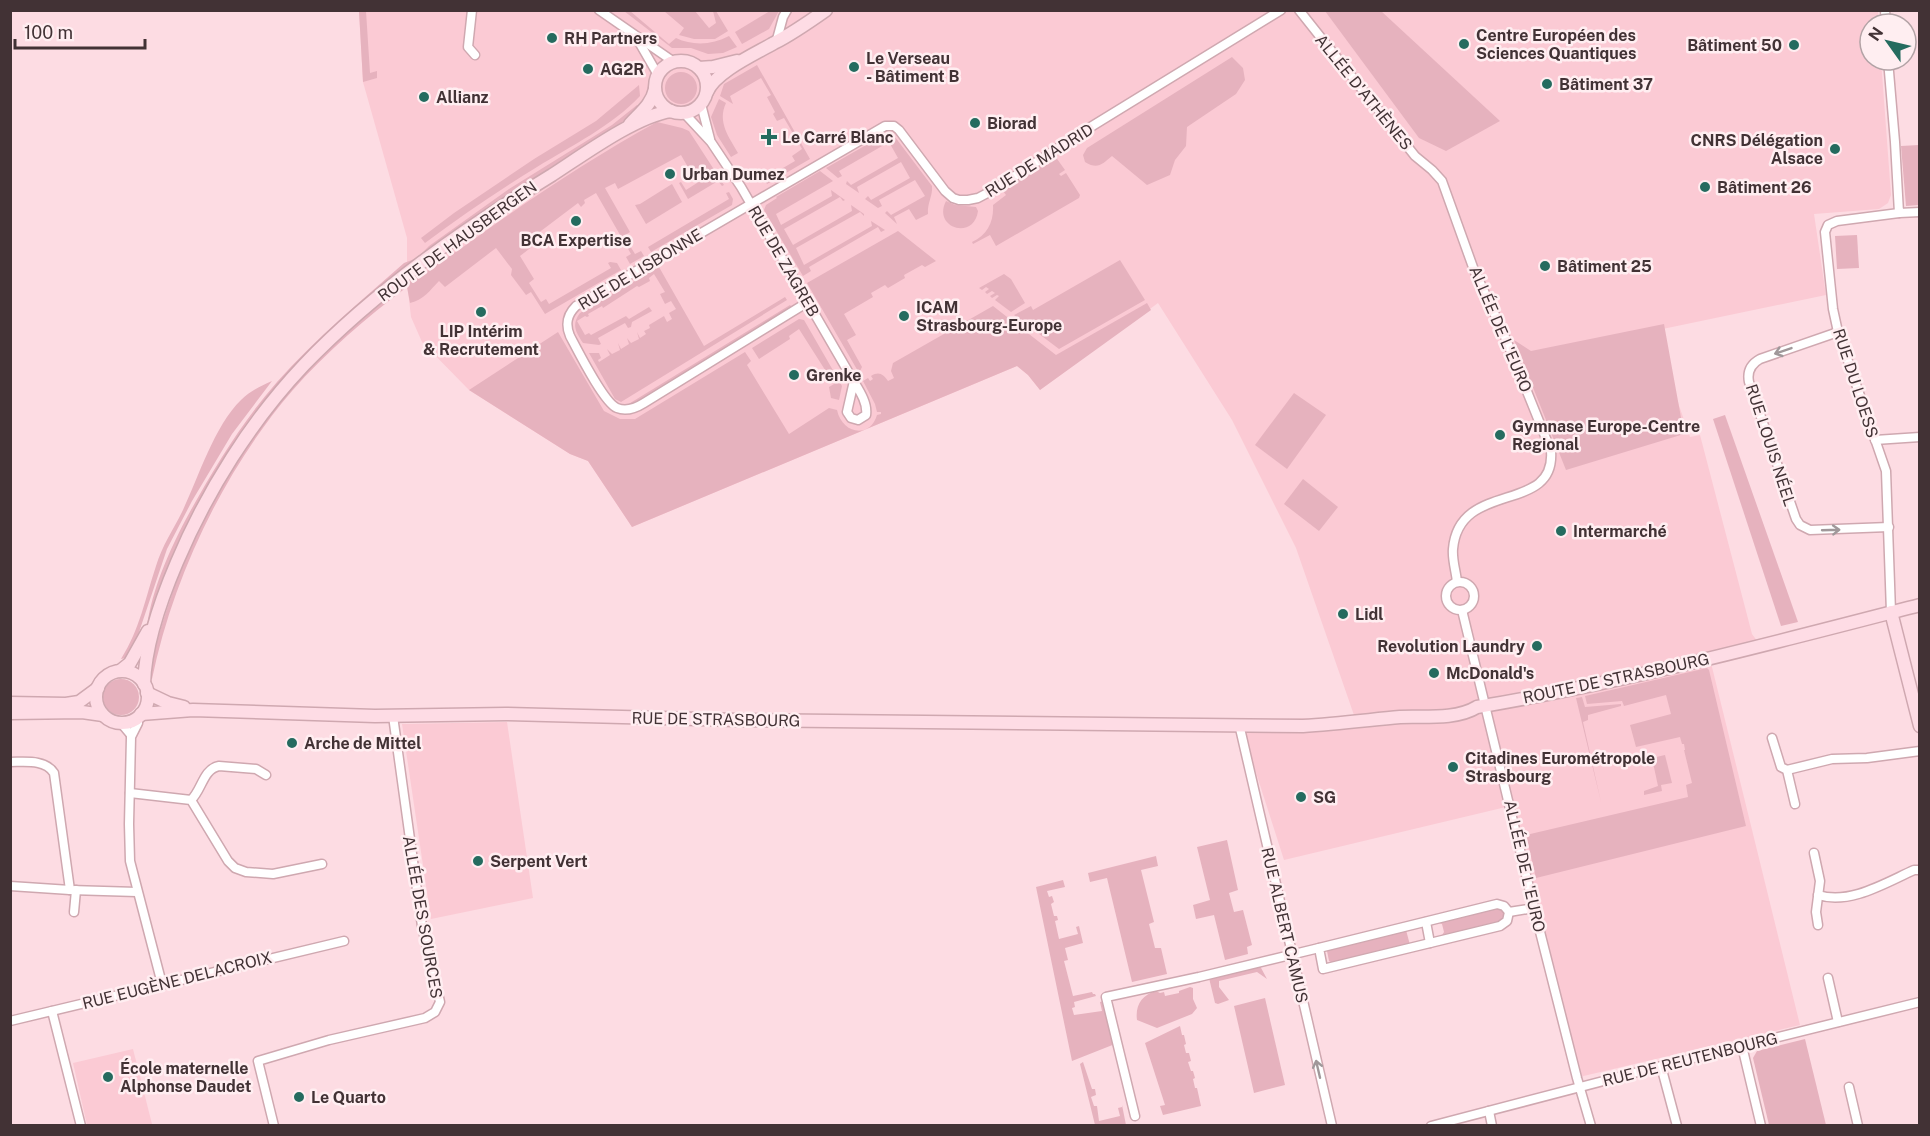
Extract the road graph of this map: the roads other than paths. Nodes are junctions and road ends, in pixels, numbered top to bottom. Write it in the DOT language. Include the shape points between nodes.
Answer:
graph roads {
  1 [pos="472,10"];
  2 [pos="599,10"];
  3 [pos="788,10"];
  4 [pos="826,10"];
  5 [pos="1281,10"];
  6 [pos="1299,10"];
  7 [pos="635,36"];
  8 [pos="776,43"];
  9 [pos="475,55"];
  10 [pos="744,59"];
  11 [pos="674,62"];
  12 [pos="699,68"];
  13 [pos="1889,72"];
  14 [pos="658,75"];
  15 [pos="655,89"];
  16 [pos="704,98"];
  17 [pos="671,111"];
  18 [pos="684,113"];
  19 [pos="623,131"];
  20 [pos="711,142"];
  21 [pos="1432,170"];
  22 [pos="750,204"];
  23 [pos="1920,212"];
  24 [pos="1899,213"];
  25 [pos="808,302"];
  26 [pos="1838,332"];
  27 [pos="854,381"];
  28 [pos="1920,437"];
  29 [pos="1875,440"];
  30 [pos="1889,527"];
  31 [pos="1457,582"];
  32 [pos="162,603"];
  33 [pos="1920,605"];
  34 [pos="1462,610"];
  35 [pos="1891,612"];
  36 [pos="120,671"];
  37 [pos="98,688"];
  38 [pos="146,689"];
  39 [pos="10,703"];
  40 [pos="1481,706"];
  41 [pos="194,710"];
  42 [pos="10,713"];
  43 [pos="103,715"];
  44 [pos="139,716"];
  45 [pos="393,716"];
  46 [pos="121,723"];
  47 [pos="1239,724"];
  48 [pos="1920,726"];
  49 [pos="131,735"];
  50 [pos="1772,738"];
  51 [pos="1920,751"];
  52 [pos="10,762"];
  53 [pos="1787,770"];
  54 [pos="266,775"];
  55 [pos="130,793"];
  56 [pos="191,800"];
  57 [pos="1795,804"];
  58 [pos="1814,853"];
  59 [pos="322,864"];
  60 [pos="1920,870"];
  61 [pos="10,886"];
  62 [pos="73,890"];
  63 [pos="137,892"];
  64 [pos="1818,896"];
  65 [pos="1534,908"];
  66 [pos="74,912"];
  67 [pos="1509,912"];
  68 [pos="1426,922"];
  69 [pos="1818,925"];
  70 [pos="344,941"];
  71 [pos="1430,943"];
  72 [pos="1318,948"];
  73 [pos="1293,955"];
  74 [pos="1828,978"];
  75 [pos="162,984"];
  76 [pos="1920,1002"];
  77 [pos="52,1011"];
  78 [pos="10,1021"];
  79 [pos="1838,1022"];
  80 [pos="1742,1046"];
  81 [pos="1661,1066"];
  82 [pos="1580,1087"];
  83 [pos="1849,1087"];
  84 [pos="1489,1111"];
  85 [pos="1136,1116"];
  86 [pos="81,1125"];
  87 [pos="274,1125"];
  88 [pos="1332,1125"];
  89 [pos="1431,1125"];
  90 [pos="1492,1125"];
  91 [pos="1591,1125"];
  92 [pos="1677,1125"];
  93 [pos="1761,1125"];
  94 [pos="1858,1125"];
  1 -- 9 [label="street" via="468,47"];
  2 -- 7 [label="street"];
  3 -- 8 [label="street"];
  4 -- 8 [label="main road"];
  5 -- 22 [label="street, RUE DE MADRID" via="981,197 953,198 899,130 888,125"];
  6 -- 21 [label="street, ALLÉE D'ATHÈNES" via="1415,156"];
  7 -- 11 [label="street"];
  7 -- 14 [label="street"];
  8 -- 10 [label="main road"];
  10 -- 12 [label="main road"];
  10 -- 16 [label="main road" via="714,81"];
  11 -- 12 [label="main road"];
  11 -- 14 [label="main road"];
  12 -- 16 [label="main road" via="706,80"];
  13 -- 24 [label="street"];
  14 -- 15 [label="main road"];
  15 -- 17 [label="main road" via="661,104"];
  15 -- 19 [label="main road, ROUTE DE HAUSBERGEN" via="647,106"];
  16 -- 18 [label="main road" via="691,112"];
  16 -- 20 [label="street, RUE DE ZAGREB"];
  17 -- 18 [label="main road"];
  17 -- 19 [label="main road, ROUTE DE HAUSBERGEN"];
  18 -- 20 [label="street, RUE DE ZAGREB"];
  19 -- 32 [label="main road, ROUTE DE HAUSBERGEN" via="514,198 428,259 354,316 303,366 252,429 210,494 181,552"];
  20 -- 22 [label="street, RUE DE ZAGREB"];
  21 -- 31 [label="street, ALLÉE DE L'EURO" via="1446,190 1474,270 1546,436 1552,460 1542,483 1478,508 1465,519 1453,547"];
  22 -- 25 [label="street, RUE DE ZAGREB"];
  22 -- 25 [label="street, RUE DE LISBONNE" via="572,310 567,320 568,331 590,371 611,405 635,408"];
  23 -- 24 [label="street"];
  24 -- 26 [label="street, RUE DU LOESS" via="1828,225 1825,232"];
  25 -- 27 [label="street, RUE DE ZAGREB"];
  26 -- 29 [label="street, RUE DU LOESS"];
  26 -- 30 [label="street, RUE LOUIS NÉEL, one-way" via="1756,361 1749,382 1800,525 1810,531"];
  28 -- 29 [label="street"];
  29 -- 30 [label="street, RUE DU LOESS" via="1886,471"];
  30 -- 35 [label="street, RUE DU LOESS"];
  31 -- 34 [label="street, ALLÉE DE L'EURO" via="1448,589 1446,597 1453,608"];
  31 -- 34 [label="street" via="1466,582 1475,596 1471,605"];
  32 -- 36 [label="main road" via="138,651"];
  32 -- 38 [label="main road" via="146,662"];
  33 -- 35 [label="main road, ROUTE DE STRASBOURG"];
  34 -- 40 [label="street, ALLÉE DE L'EURO"];
  35 -- 40 [label="main road, ROUTE DE STRASBOURG" via="1755,648"];
  35 -- 48 [label="main road"];
  36 -- 37 [label="main road" via="106,676"];
  36 -- 38 [label="main road" via="134,674"];
  37 -- 39 [label="main road" via="79,702"];
  37 -- 43 [label="main road" via="96,702"];
  38 -- 41 [label="main road, RUE DE STRASBOURG" via="168,704"];
  38 -- 44 [label="main road" via="145,708"];
  40 -- 47 [label="main road, ROUTE DE STRASBOURG" via="1470,712 1420,718 1303,726"];
  40 -- 65 [label="street, ALLÉE DE L'EURO"];
  41 -- 44 [label="main road, RUE DE STRASBOURG"];
  41 -- 45 [label="main road, RUE DE STRASBOURG"];
  42 -- 43 [label="main road"];
  43 -- 46 [label="main road"];
  44 -- 46 [label="main road"];
  44 -- 49 [label="street"];
  45 -- 47 [label="main road, RUE DE STRASBOURG" via="506,714"];
  45 -- 87 [label="street, ALLÉE DES SOURCES" via="422,926 440,1002 435,1012 425,1018 258,1061"];
  46 -- 49 [label="street"];
  47 -- 73 [label="street, RUE ALBERT CAMUS"];
  49 -- 55 [label="street"];
  50 -- 53 [label="street" via="1781,767"];
  51 -- 53 [label="street" via="1838,758"];
  52 -- 62 [label="street" via="40,763 54,773"];
  53 -- 57 [label="street"];
  54 -- 56 [label="street" via="256,769 213,767"];
  55 -- 56 [label="street"];
  55 -- 63 [label="street" via="130,861"];
  56 -- 59 [label="street" via="235,868 273,874"];
  58 -- 64 [label="street" via="1820,881"];
  60 -- 64 [label="street" via="1851,896"];
  61 -- 62 [label="street"];
  62 -- 63 [label="street"];
  62 -- 66 [label="street"];
  63 -- 75 [label="street"];
  64 -- 69 [label="street"];
  65 -- 67 [label="street"];
  65 -- 82 [label="street, ALLÉE DE L'EURO"];
  67 -- 68 [label="street" via="1497,904"];
  67 -- 71 [label="street" via="1507,921 1500,926"];
  68 -- 71 [label="street"];
  68 -- 72 [label="street"];
  70 -- 75 [label="street, RUE EUGÈNE DELACROIX"];
  71 -- 72 [label="street" via="1323,969"];
  72 -- 73 [label="street"];
  73 -- 85 [label="street" via="1106,997"];
  88 -- 73 [label="street, RUE ALBERT CAMUS, one-way"];
  74 -- 79 [label="street"];
  75 -- 77 [label="street, RUE EUGÈNE DELACROIX"];
  76 -- 79 [label="street, RUE DE REUTENBOURG"];
  77 -- 78 [label="street, RUE EUGÈNE DELACROIX"];
  77 -- 86 [label="street"];
  79 -- 80 [label="street, RUE DE REUTENBOURG"];
  80 -- 81 [label="street, RUE DE REUTENBOURG"];
  80 -- 93 [label="street"];
  81 -- 82 [label="street, RUE DE REUTENBOURG"];
  81 -- 92 [label="street"];
  82 -- 84 [label="street, RUE DE REUTENBOURG"];
  82 -- 91 [label="street, ALLÉE DE L'EURO"];
  83 -- 94 [label="street"];
  84 -- 89 [label="street, RUE DE REUTENBOURG"];
  84 -- 90 [label="street"];
}
